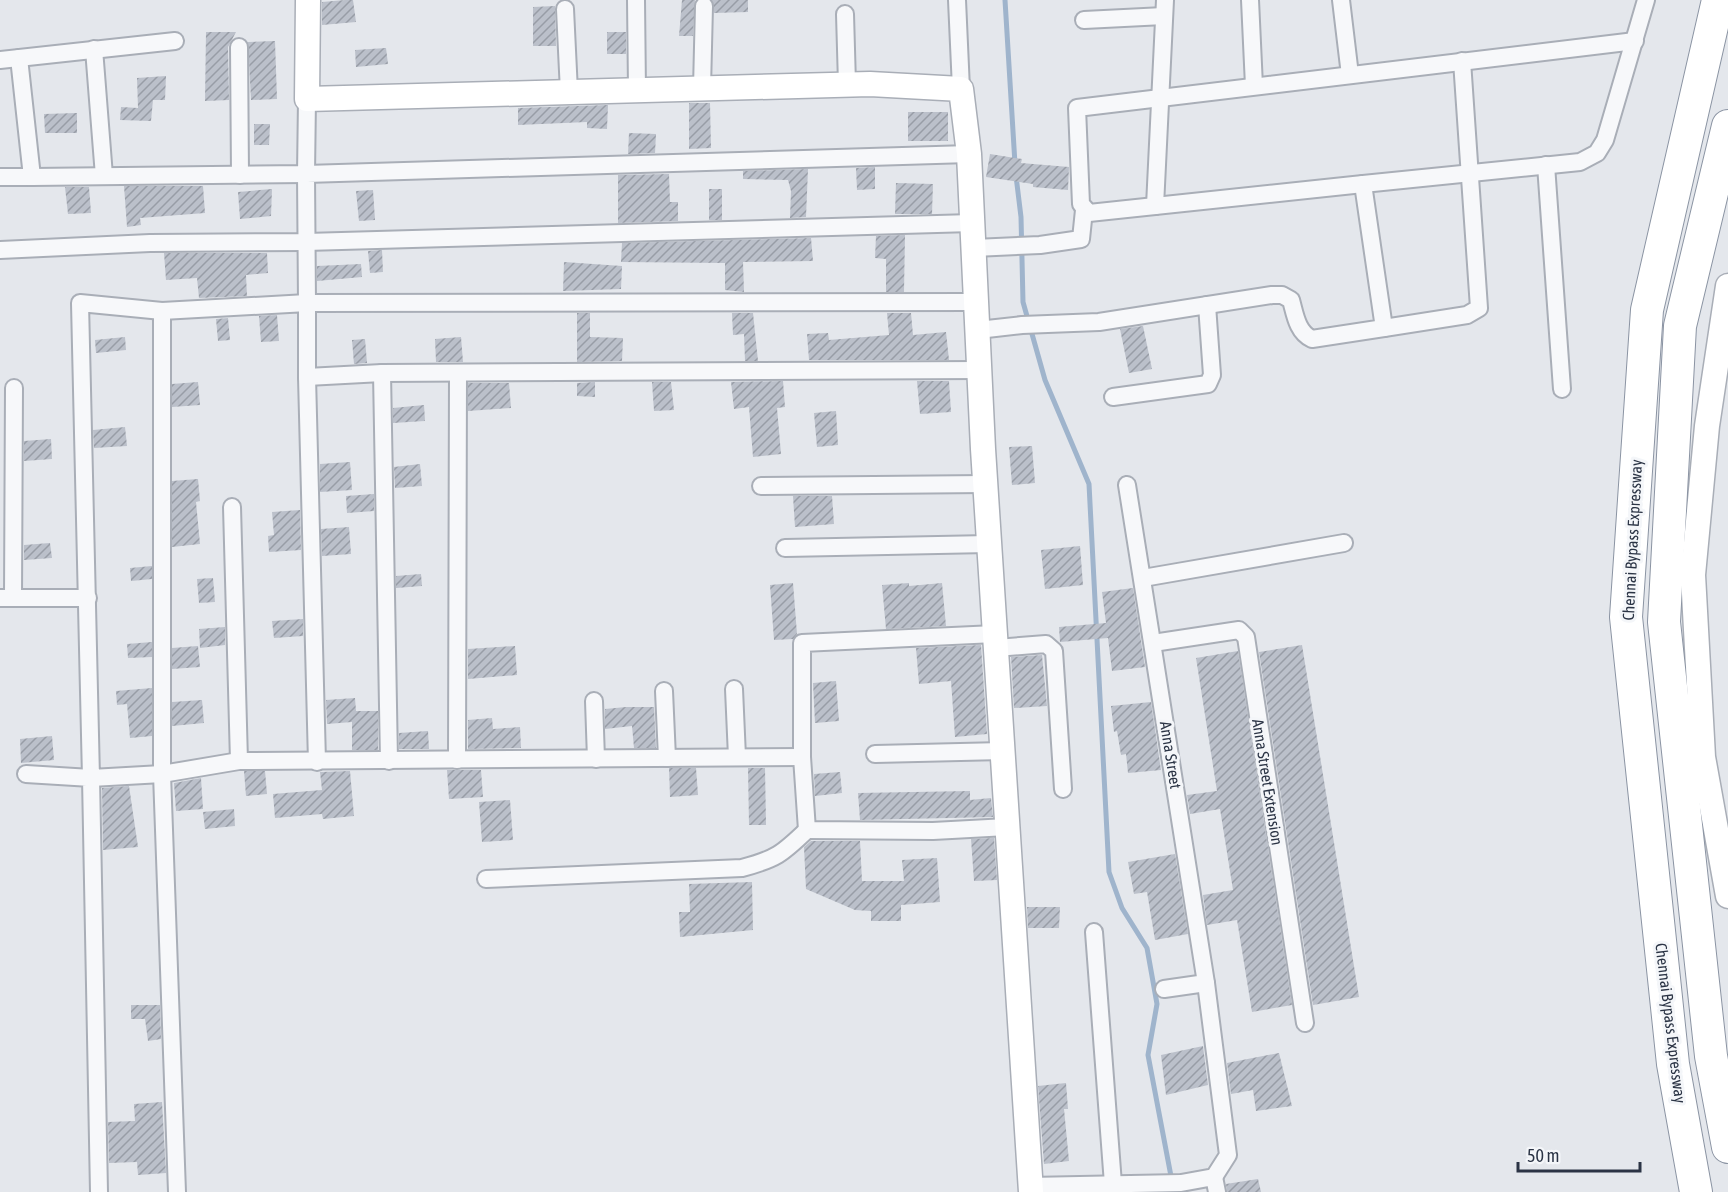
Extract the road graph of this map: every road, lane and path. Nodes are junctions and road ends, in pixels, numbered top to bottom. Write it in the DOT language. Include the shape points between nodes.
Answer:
graph roads {
  1 [pos="308,0"];
  2 [pos="636,0"];
  3 [pos="957,0"];
  4 [pos="1250,0"];
  5 [pos="1341,0"];
  6 [pos="1646,0"];
  7 [pos="1718,0"];
  8 [pos="704,6"];
  9 [pos="1165,8"];
  10 [pos="565,9"];
  11 [pos="845,14"];
  12 [pos="1084,20"];
  13 [pos="1635,40"];
  14 [pos="175,41"];
  15 [pos="239,47"];
  16 [pos="94,49"];
  17 [pos="19,58"];
  18 [pos="0,60"];
  19 [pos="1462,61"];
  20 [pos="1350,75"];
  21 [pos="847,84"];
  22 [pos="1254,86"];
  23 [pos="702,88"];
  24 [pos="962,89"];
  25 [pos="637,90"];
  26 [pos="569,92"];
  27 [pos="1159,98"];
  28 [pos="307,99"];
  29 [pos="1728,126"];
  30 [pos="969,154"];
  31 [pos="1546,165"];
  32 [pos="1470,173"];
  33 [pos="306,174"];
  34 [pos="240,175"];
  35 [pos="104,176"];
  36 [pos="0,177"];
  37 [pos="32,177"];
  38 [pos="1364,184"];
  39 [pos="1155,206"];
  40 [pos="1084,210"];
  41 [pos="972,223"];
  42 [pos="306,242"];
  43 [pos="974,248"];
  44 [pos="0,250"];
  45 [pos="1728,286"];
  46 [pos="977,302"];
  47 [pos="307,303"];
  48 [pos="1207,305"];
  49 [pos="162,311"];
  50 [pos="1384,328"];
  51 [pos="978,330"];
  52 [pos="980,370"];
  53 [pos="382,373"];
  54 [pos="458,373"];
  55 [pos="307,377"];
  56 [pos="14,388"];
  57 [pos="1562,389"];
  58 [pos="1113,397"];
  59 [pos="986,484"];
  60 [pos="1127,485"];
  61 [pos="761,486"];
  62 [pos="232,507"];
  63 [pos="1344,543"];
  64 [pos="990,544"];
  65 [pos="785,548"];
  66 [pos="1143,578"];
  67 [pos="7,598"];
  68 [pos="88,598"];
  69 [pos="996,641"];
  70 [pos="1153,643"];
  71 [pos="734,689"];
  72 [pos="664,691"];
  73 [pos="594,701"];
  74 [pos="1003,751"];
  75 [pos="875,754"];
  76 [pos="737,757"];
  77 [pos="802,757"];
  78 [pos="667,758"];
  79 [pos="596,759"];
  80 [pos="458,760"];
  81 [pos="239,761"];
  82 [pos="389,761"];
  83 [pos="317,762"];
  84 [pos="26,774"];
  85 [pos="162,774"];
  86 [pos="91,778"];
  87 [pos="1063,789"];
  88 [pos="1007,827"];
  89 [pos="807,830"];
  90 [pos="486,879"];
  91 [pos="1728,896"];
  92 [pos="1094,932"];
  93 [pos="1206,983"];
  94 [pos="1164,989"];
  95 [pos="1305,1023"];
  96 [pos="1728,1147"];
  97 [pos="1216,1184"];
  98 [pos="1113,1185"];
  99 [pos="1030,1189"];
  100 [pos="99,1192"];
  101 [pos="177,1192"];
  102 [pos="1696,1192"];
  1 -- 28 [label="street"];
  2 -- 25 [label="street"];
  3 -- 24 [label="street"];
  4 -- 22 [label="street"];
  5 -- 20 [label="street"];
  6 -- 13 [label="street"];
  7 -- 102 [label="highway, Chennai Bypass Expressway" via="1647,310 1626,617 1673,1064"];
  8 -- 23 [label="street"];
  9 -- 12 [label="street"];
  9 -- 27 [label="street"];
  10 -- 26 [label="street"];
  11 -- 21 [label="street"];
  13 -- 19 [label="street"];
  13 -- 31 [label="street" via="1605,140 1597,153 1580,162"];
  14 -- 16 [label="street"];
  15 -- 34 [label="street"];
  16 -- 17 [label="street"];
  16 -- 35 [label="street"];
  17 -- 18 [label="street"];
  17 -- 37 [label="street"];
  19 -- 20 [label="street"];
  19 -- 32 [label="street"];
  20 -- 22 [label="street"];
  21 -- 23 [label="street"];
  21 -- 24 [label="street"];
  22 -- 27 [label="street"];
  23 -- 25 [label="street"];
  24 -- 30 [label="street"];
  25 -- 26 [label="street"];
  26 -- 28 [label="street"];
  27 -- 39 [label="street"];
  27 -- 40 [label="street" via="1077,108"];
  28 -- 33 [label="street"];
  29 -- 96 [label="highway" via="1680,326 1664,622 1711,1056"];
  30 -- 33 [label="street"];
  30 -- 41 [label="street"];
  31 -- 32 [label="street"];
  31 -- 57 [label="street"];
  32 -- 38 [label="street"];
  32 -- 50 [label="street" via="1479,308 1467,315"];
  33 -- 34 [label="street"];
  33 -- 42 [label="street"];
  34 -- 35 [label="street"];
  35 -- 37 [label="street"];
  36 -- 37 [label="street"];
  38 -- 39 [label="street"];
  38 -- 50 [label="street"];
  39 -- 40 [label="street" via="1089,213"];
  40 -- 43 [label="street" via="1081,239"];
  41 -- 42 [label="street"];
  41 -- 43 [label="street"];
  42 -- 44 [label="street" via="150,243"];
  42 -- 47 [label="street"];
  43 -- 46 [label="street"];
  45 -- 91 [label="street" via="1707,426 1693,575 1703,757"];
  46 -- 47 [label="street"];
  46 -- 51 [label="street"];
  47 -- 49 [label="street"];
  47 -- 55 [label="street"];
  48 -- 50 [label="street" via="1282,295 1291,300 1304,335 1312,339"];
  48 -- 51 [label="street" via="1099,322"];
  48 -- 58 [label="street" via="1212,375 1208,384"];
  49 -- 68 [label="street" via="80,303"];
  49 -- 85 [label="street"];
  51 -- 52 [label="street"];
  52 -- 54 [label="street"];
  52 -- 59 [label="street"];
  53 -- 54 [label="street"];
  53 -- 55 [label="street"];
  53 -- 82 [label="street"];
  54 -- 80 [label="street"];
  55 -- 83 [label="street"];
  56 -- 67 [label="street"];
  59 -- 61 [label="street"];
  59 -- 64 [label="street"];
  60 -- 66 [label="street, Anna Street"];
  62 -- 81 [label="street"];
  63 -- 66 [label="street"];
  64 -- 65 [label="street"];
  64 -- 69 [label="street"];
  66 -- 70 [label="street, Anna Street"];
  67 -- 68 [label="street"];
  68 -- 86 [label="street"];
  69 -- 74 [label="street"];
  69 -- 77 [label="street" via="802,643"];
  69 -- 87 [label="street" via="1046,644 1054,651"];
  70 -- 93 [label="street, Anna Street"];
  70 -- 95 [label="street, Anna Street Extension" via="1239,630 1246,637"];
  71 -- 76 [label="street"];
  72 -- 78 [label="street"];
  73 -- 79 [label="street"];
  74 -- 75 [label="street"];
  74 -- 88 [label="street"];
  76 -- 77 [label="street"];
  76 -- 78 [label="street"];
  77 -- 89 [label="street"];
  78 -- 79 [label="street"];
  79 -- 80 [label="street"];
  80 -- 82 [label="street"];
  81 -- 83 [label="street"];
  81 -- 85 [label="street"];
  82 -- 83 [label="street"];
  84 -- 86 [label="street"];
  85 -- 86 [label="street"];
  85 -- 101 [label="street"];
  86 -- 100 [label="street"];
  88 -- 89 [label="street"];
  88 -- 99 [label="street"];
  89 -- 90 [label="street" via="783,854 742,868"];
  92 -- 98 [label="street"];
  93 -- 94 [label="street"];
  93 -- 97 [label="street, Anna Street" via="1227,1155"];
  97 -- 98 [label="street"];
  98 -- 99 [label="street"];
}
